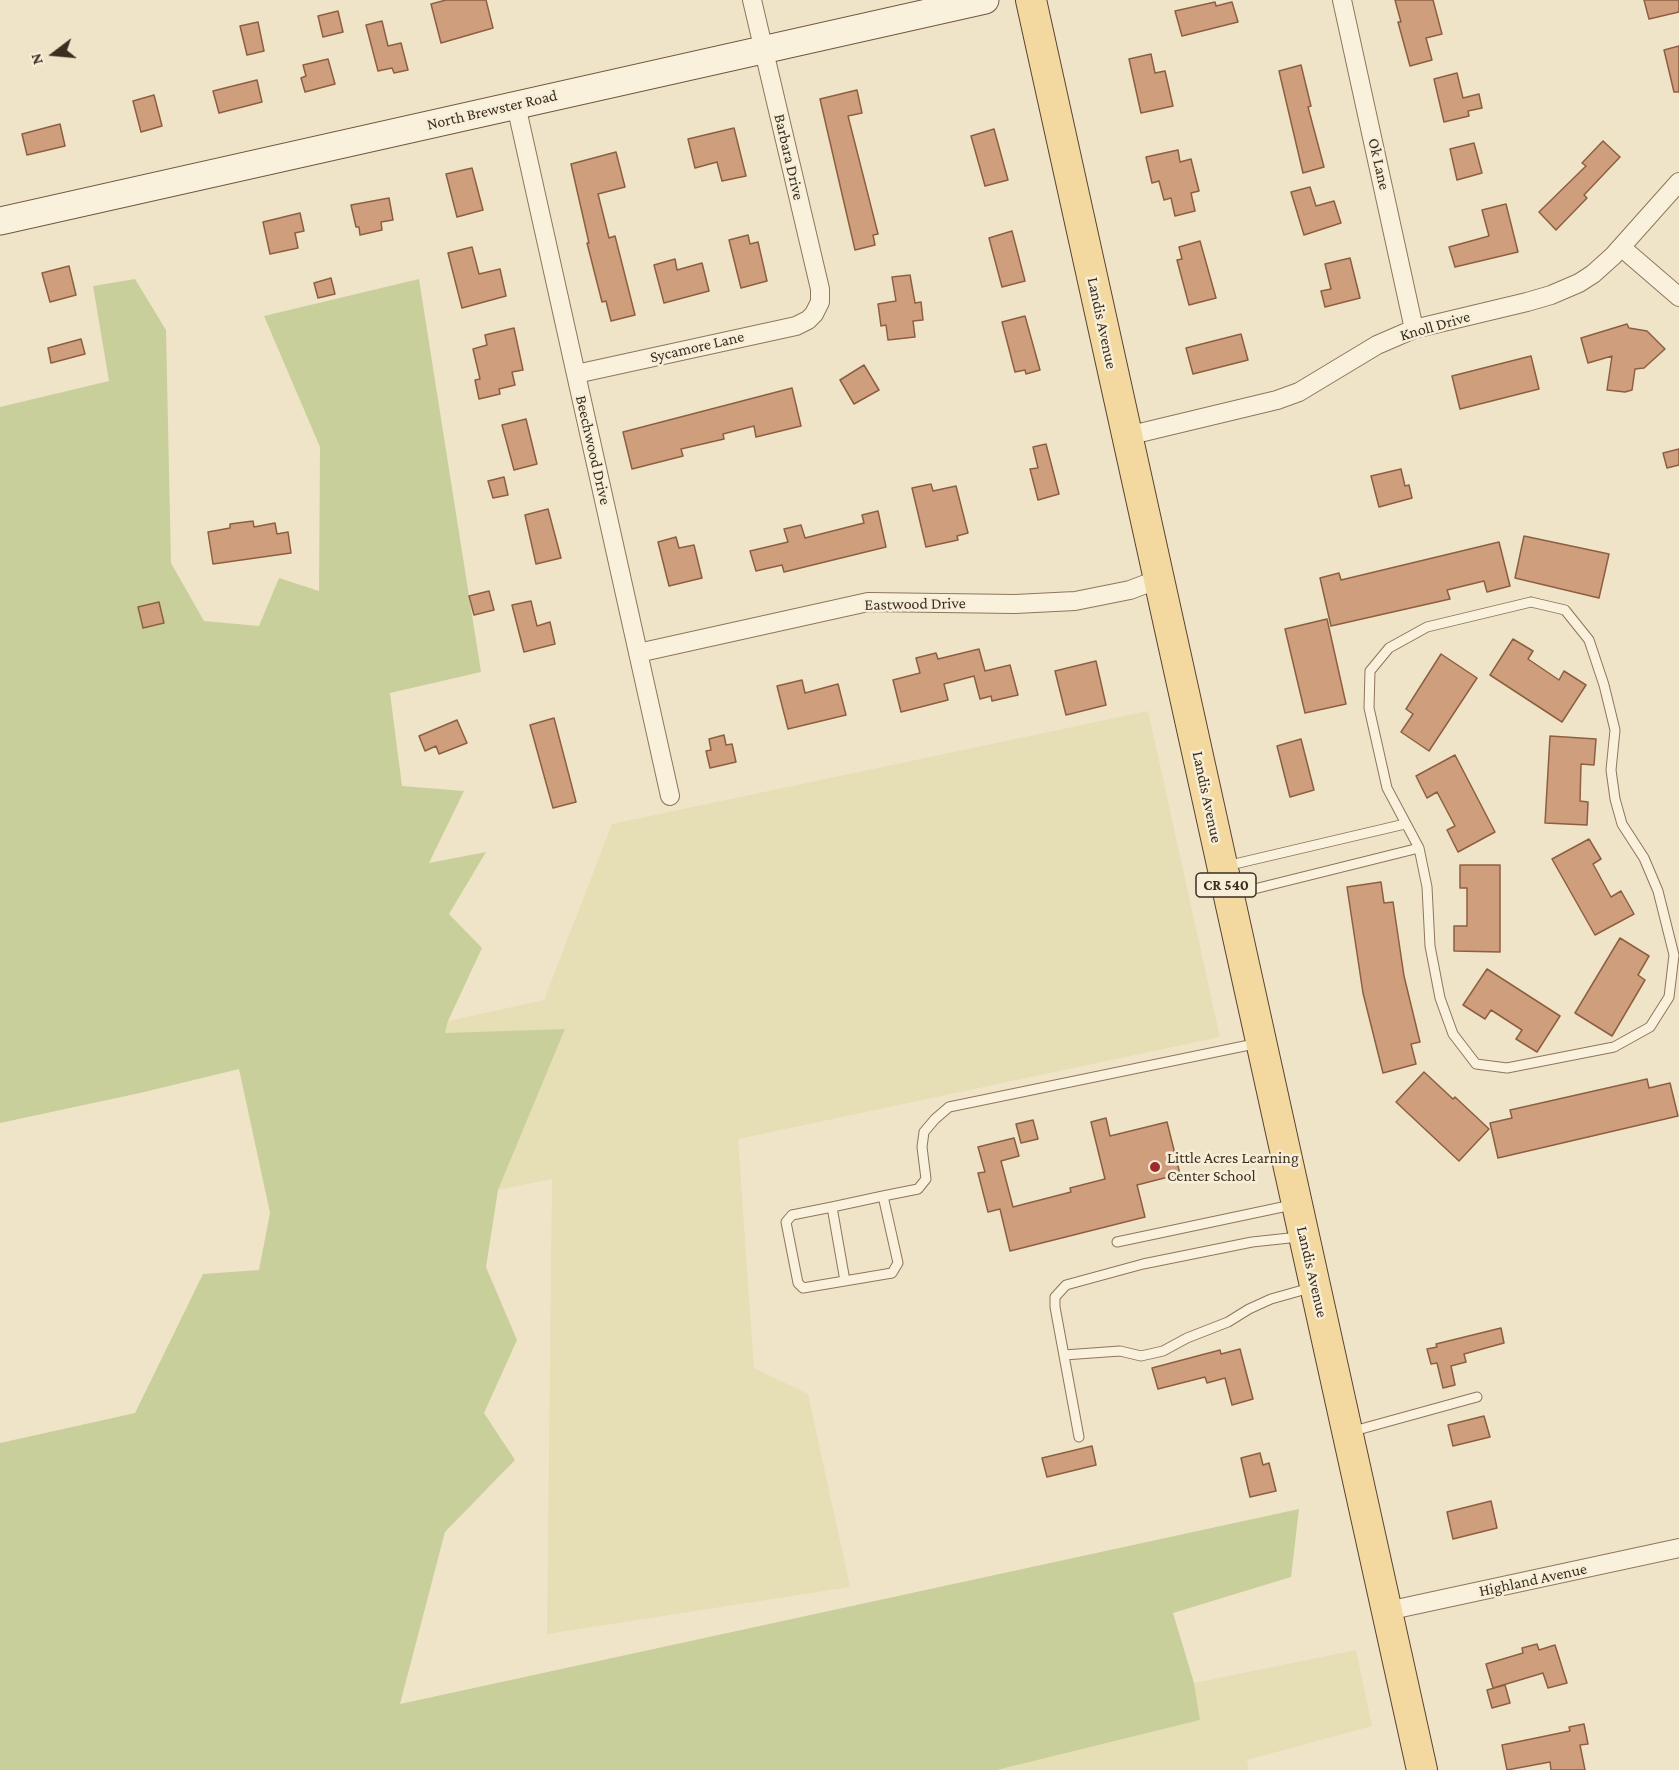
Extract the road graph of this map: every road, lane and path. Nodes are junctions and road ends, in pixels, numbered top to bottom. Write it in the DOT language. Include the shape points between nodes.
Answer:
graph roads {
  1 [pos="752,0"];
  2 [pos="985,0"];
  3 [pos="1031,0"];
  4 [pos="1342,0"];
  5 [pos="764,50"];
  6 [pos="516,105"];
  7 [pos="1679,182"];
  8 [pos="0,221"];
  9 [pos="1621,247"];
  10 [pos="1679,297"];
  11 [pos="814,314"];
  12 [pos="1414,329"];
  13 [pos="576,375"];
  14 [pos="1127,436"];
  15 [pos="1159,579"];
  16 [pos="638,653"];
  17 [pos="670,796"];
  18 [pos="1405,824"];
  19 [pos="1419,848"];
  20 [pos="1225,881"];
  21 [pos="1261,1043"];
  22 [pos="883,1196"];
  23 [pos="1297,1204"];
  24 [pos="832,1207"];
  25 [pos="1304,1236"];
  26 [pos="1117,1242"];
  27 [pos="845,1281"];
  28 [pos="1316,1286"];
  29 [pos="1064,1355"];
  30 [pos="1477,1397"];
  31 [pos="1348,1432"];
  32 [pos="1078,1437"];
  33 [pos="1679,1548"];
  34 [pos="1387,1611"];
  35 [pos="1422,1770"];
  1 -- 5 [label="street, Barbara Drive"];
  2 -- 5 [label="main road, North Brewster Road"];
  3 -- 14 [label="main road, Landis Avenue / CR 540"];
  4 -- 12 [label="street, Ok Lane"];
  5 -- 6 [label="main road, North Brewster Road"];
  5 -- 11 [label="street, Barbara Drive" via="820,290"];
  6 -- 8 [label="main road, North Brewster Road"];
  6 -- 13 [label="street, Beechwood Drive"];
  7 -- 9 [label="street, Knoll Drive"];
  9 -- 10 [label="street"];
  9 -- 12 [label="street, Knoll Drive" via="1593,274 1551,295"];
  11 -- 13 [label="street, Sycamore Lane" via="796,326"];
  12 -- 14 [label="street, Knoll Drive" via="1377,345 1299,392"];
  13 -- 16 [label="street, Beechwood Drive"];
  14 -- 15 [label="main road, Landis Avenue / CR 540"];
  15 -- 16 [label="street, Eastwood Drive" via="1130,590 1075,601 868,602"];
  15 -- 20 [label="main road, Landis Avenue / CR 540"];
  16 -- 17 [label="street, Beechwood Drive"];
  18 -- 19 [label="lane"];
  18 -- 19 [label="lane" via="1387,788 1369,708 1370,671 1389,648 1427,627 1531,602 1565,610 1589,640 1604,686 1615,730 1611,770 1615,799 1622,824 1644,858 1658,891 1674,955 1669,997 1650,1027 1614,1047 1507,1068 1476,1064 1453,1034 1440,998 1430,946 1428,887"];
  18 -- 20 [label="lane"];
  19 -- 20 [label="lane"];
  20 -- 21 [label="main road, Landis Avenue / CR 540"];
  21 -- 22 [label="lane" via="949,1107 924,1132 926,1179 918,1190"];
  21 -- 23 [label="main road, Landis Avenue / CR 540"];
  22 -- 24 [label="lane"];
  22 -- 27 [label="lane" via="898,1263 892,1273"];
  23 -- 25 [label="main road, Landis Avenue / CR 540"];
  23 -- 26 [label="lane"];
  24 -- 27 [label="lane"];
  24 -- 27 [label="lane" via="792,1215 786,1222 798,1283 803,1288"];
  25 -- 28 [label="main road, Landis Avenue / CR 540"];
  25 -- 29 [label="lane" via="1143,1264 1066,1285 1055,1297"];
  28 -- 29 [label="lane" via="1271,1299 1163,1351 1142,1356 1120,1351"];
  28 -- 31 [label="main road, Landis Avenue / CR 540"];
  29 -- 32 [label="lane"];
  30 -- 31 [label="lane"];
  31 -- 34 [label="main road, Landis Avenue / CR 540"];
  33 -- 34 [label="street, Highland Avenue"];
  34 -- 35 [label="main road, Landis Avenue / CR 540"];
}
